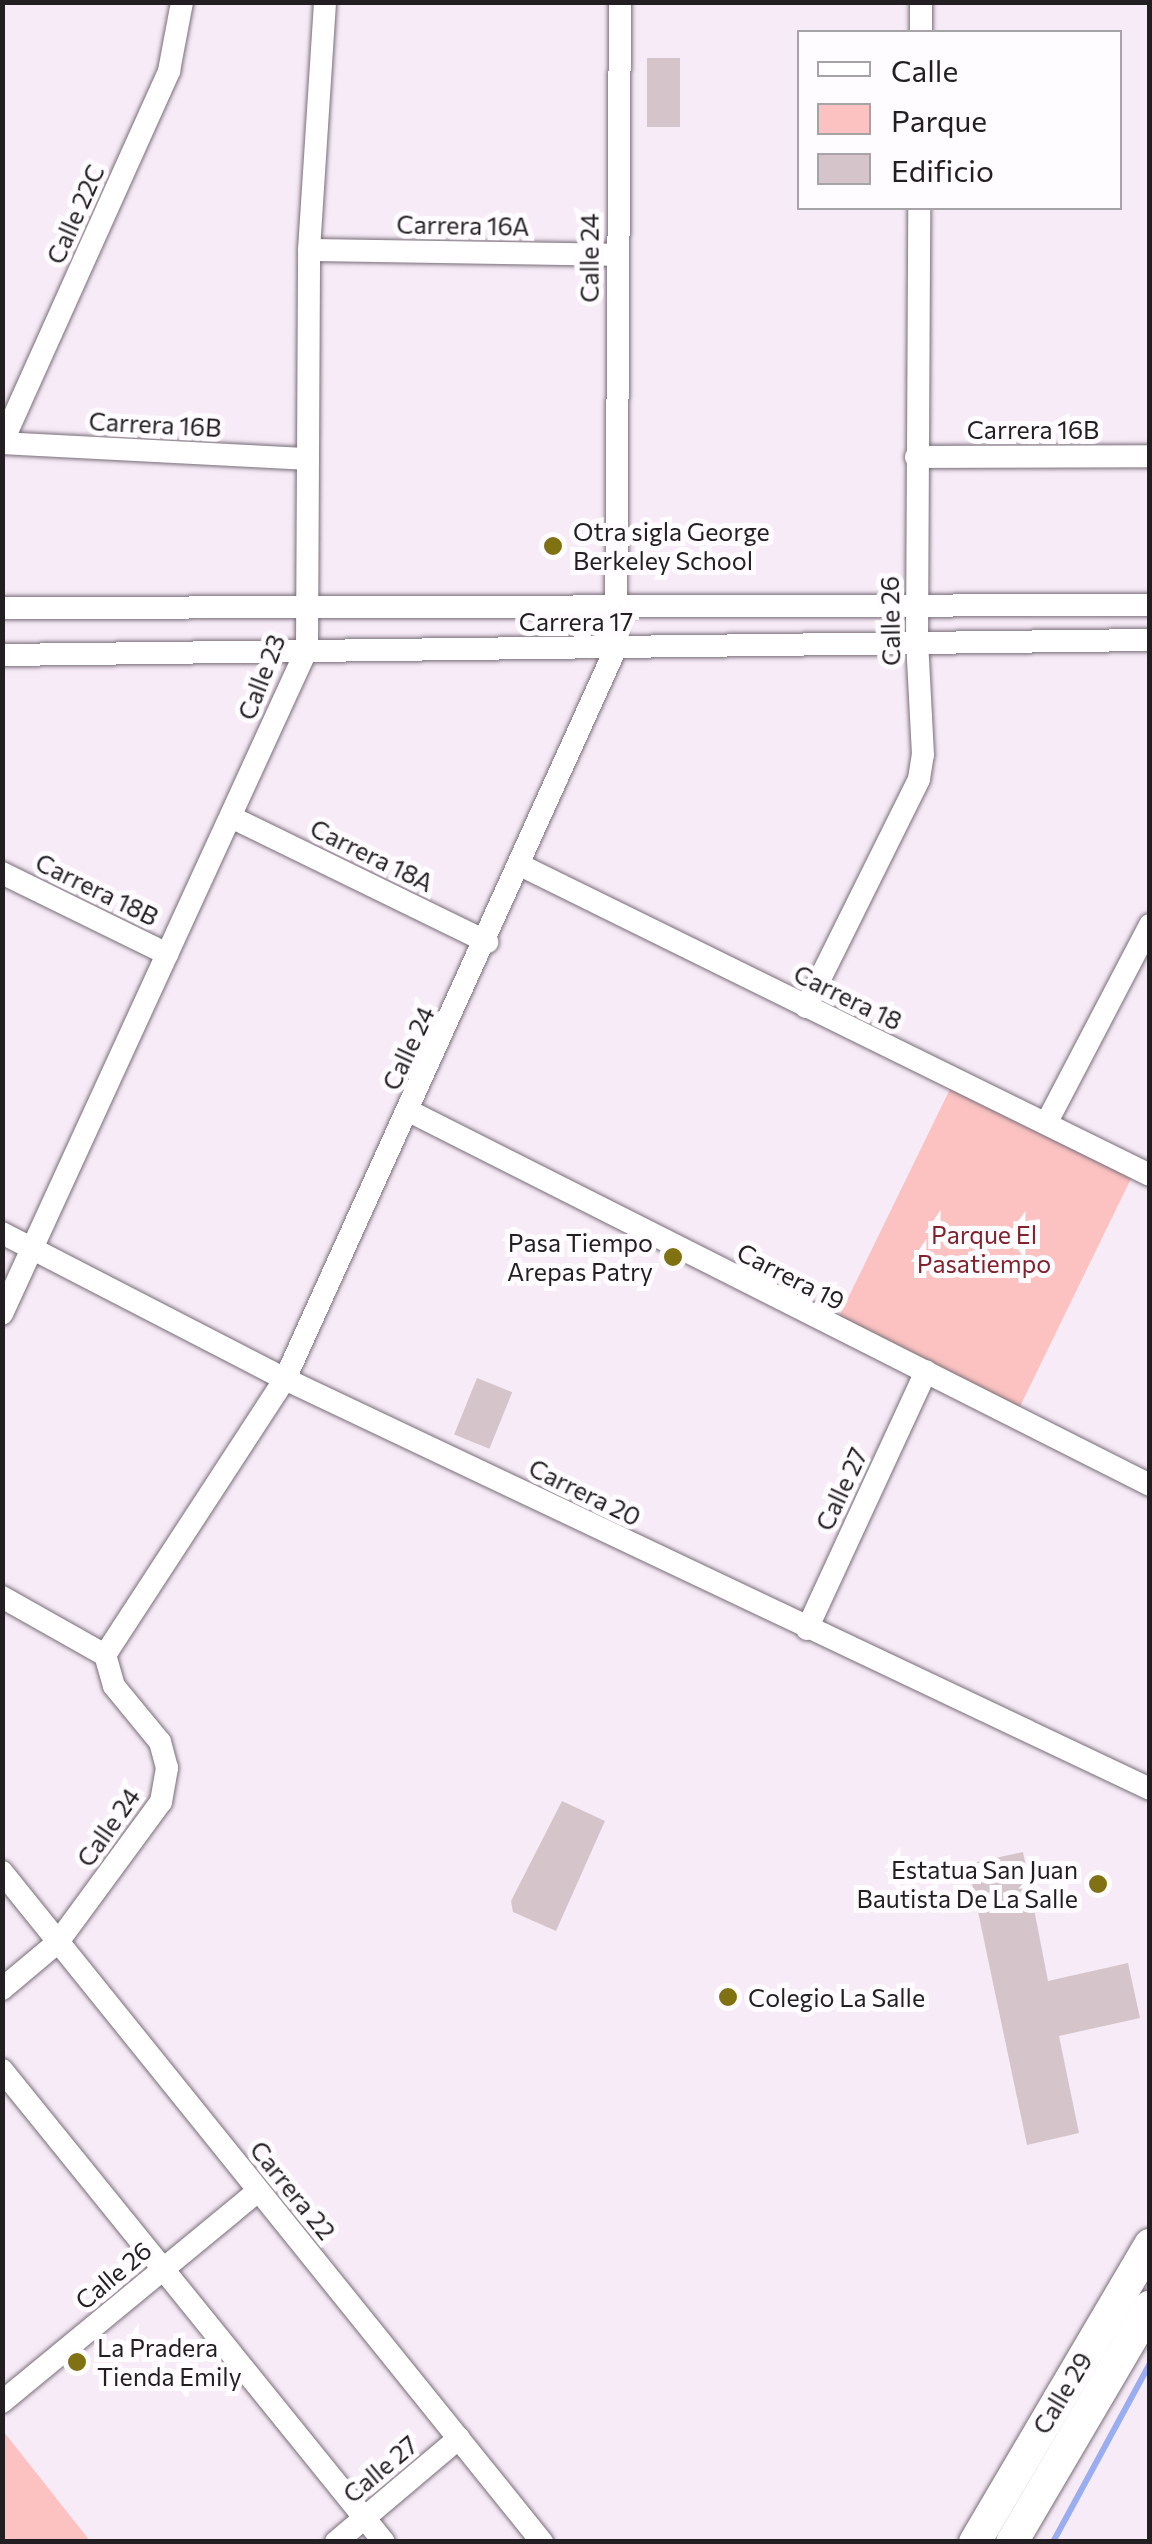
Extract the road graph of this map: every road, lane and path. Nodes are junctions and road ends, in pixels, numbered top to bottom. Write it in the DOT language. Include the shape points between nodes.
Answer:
graph roads {
  1 [pos="182,2"];
  2 [pos="325,2"];
  3 [pos="620,2"];
  4 [pos="921,2"];
  5 [pos="921,30"];
  6 [pos="919,210"];
  7 [pos="309,250"];
  8 [pos="616,255"];
  9 [pos="2,443"];
  10 [pos="916,456"];
  11 [pos="1150,456"];
  12 [pos="304,459"];
  13 [pos="918,604"];
  14 [pos="308,606"];
  15 [pos="618,606"];
  16 [pos="1150,606"];
  17 [pos="2,608"];
  18 [pos="1150,640"];
  19 [pos="917,642"];
  20 [pos="616,648"];
  21 [pos="306,649"];
  22 [pos="2,656"];
  23 [pos="233,818"];
  24 [pos="522,866"];
  25 [pos="2,873"];
  26 [pos="1150,925"];
  27 [pos="487,942"];
  28 [pos="167,954"];
  29 [pos="806,1007"];
  30 [pos="409,1111"];
  31 [pos="1048,1120"];
  32 [pos="1150,1175"];
  33 [pos="2,1232"];
  34 [pos="36,1248"];
  35 [pos="2,1314"];
  36 [pos="926,1371"];
  37 [pos="284,1378"];
  38 [pos="1150,1485"];
  39 [pos="2,1597"];
  40 [pos="807,1629"];
  41 [pos="105,1655"];
  42 [pos="1150,1789"];
  43 [pos="2,1872"];
  44 [pos="58,1942"];
  45 [pos="2,1989"];
  46 [pos="2,2070"];
  47 [pos="258,2191"];
  48 [pos="1150,2245"];
  49 [pos="164,2269"];
  50 [pos="1150,2307"];
  51 [pos="2,2402"];
  52 [pos="459,2438"];
  53 [pos="365,2517"];
  54 [pos="336,2542"];
  55 [pos="384,2542"];
  56 [pos="542,2542"];
  57 [pos="974,2542"];
  58 [pos="1012,2542"];
  1 -- 9 [label="street, Calle 22C" via="169,70"];
  2 -- 7 [label="street, Calle 23"];
  3 -- 8 [label="street, Calle 24"];
  4 -- 5 [label="street"];
  6 -- 10 [label="street, Calle 26"];
  7 -- 8 [label="street, Carrera 16A"];
  7 -- 12 [label="street, Calle 23"];
  8 -- 15 [label="street, Calle 24"];
  9 -- 12 [label="street, Carrera 16B"];
  10 -- 11 [label="street, Carrera 16B"];
  10 -- 13 [label="street, Calle 26"];
  12 -- 14 [label="street, Calle 23"];
  13 -- 15 [label="street, Carrera 17"];
  13 -- 16 [label="street, Carrera 17"];
  13 -- 19 [label="street, Calle 26"];
  14 -- 15 [label="street, Carrera 17"];
  14 -- 17 [label="street, Carrera 17"];
  14 -- 21 [label="street, Calle 23"];
  15 -- 20 [label="street, Calle 24"];
  18 -- 19 [label="street, Carrera 17"];
  19 -- 20 [label="street, Carrera 17"];
  19 -- 29 [label="street, Calle 26" via="920,779"];
  20 -- 21 [label="street, Carrera 17"];
  20 -- 24 [label="street, Calle 24"];
  21 -- 22 [label="street, Carrera 17"];
  21 -- 23 [label="street, Calle 23"];
  23 -- 27 [label="street, Carrera 18A"];
  23 -- 28 [label="street, Calle 23"];
  24 -- 27 [label="street, Calle 24"];
  24 -- 29 [label="street, Carrera 18"];
  25 -- 28 [label="street, Carrera 18B"];
  26 -- 31 [label="street"];
  27 -- 30 [label="street, Calle 24"];
  28 -- 34 [label="street, Calle 23"];
  29 -- 31 [label="street, Carrera 18"];
  30 -- 36 [label="street, Carrera 19"];
  30 -- 37 [label="street, Calle 24"];
  31 -- 32 [label="street, Carrera 18"];
  33 -- 34 [label="street, Carrera 20"];
  34 -- 35 [label="street, Calle 23"];
  34 -- 37 [label="street, Carrera 20"];
  36 -- 38 [label="street, Carrera 19"];
  36 -- 40 [label="street, Calle 27"];
  37 -- 40 [label="street, Carrera 20"];
  37 -- 41 [label="street, Calle 24"];
  39 -- 41 [label="street"];
  40 -- 42 [label="street, Carrera 20"];
  41 -- 44 [label="street, Calle 24" via="114,1686 160,1742 168,1784"];
  43 -- 44 [label="street, Carrera 22"];
  44 -- 45 [label="street, Calle 24"];
  44 -- 47 [label="street, Carrera 22"];
  46 -- 49 [label="street"];
  47 -- 49 [label="street, Calle 26"];
  47 -- 52 [label="street, Carrera 22"];
  48 -- 57 [label="main road, Calle 29"];
  49 -- 51 [label="street, Calle 26"];
  49 -- 53 [label="street"];
  50 -- 58 [label="main road, Calle 29"];
  52 -- 53 [label="street, Calle 27"];
  52 -- 56 [label="street, Carrera 22"];
  53 -- 54 [label="street, Calle 27"];
  53 -- 55 [label="street"];
}
